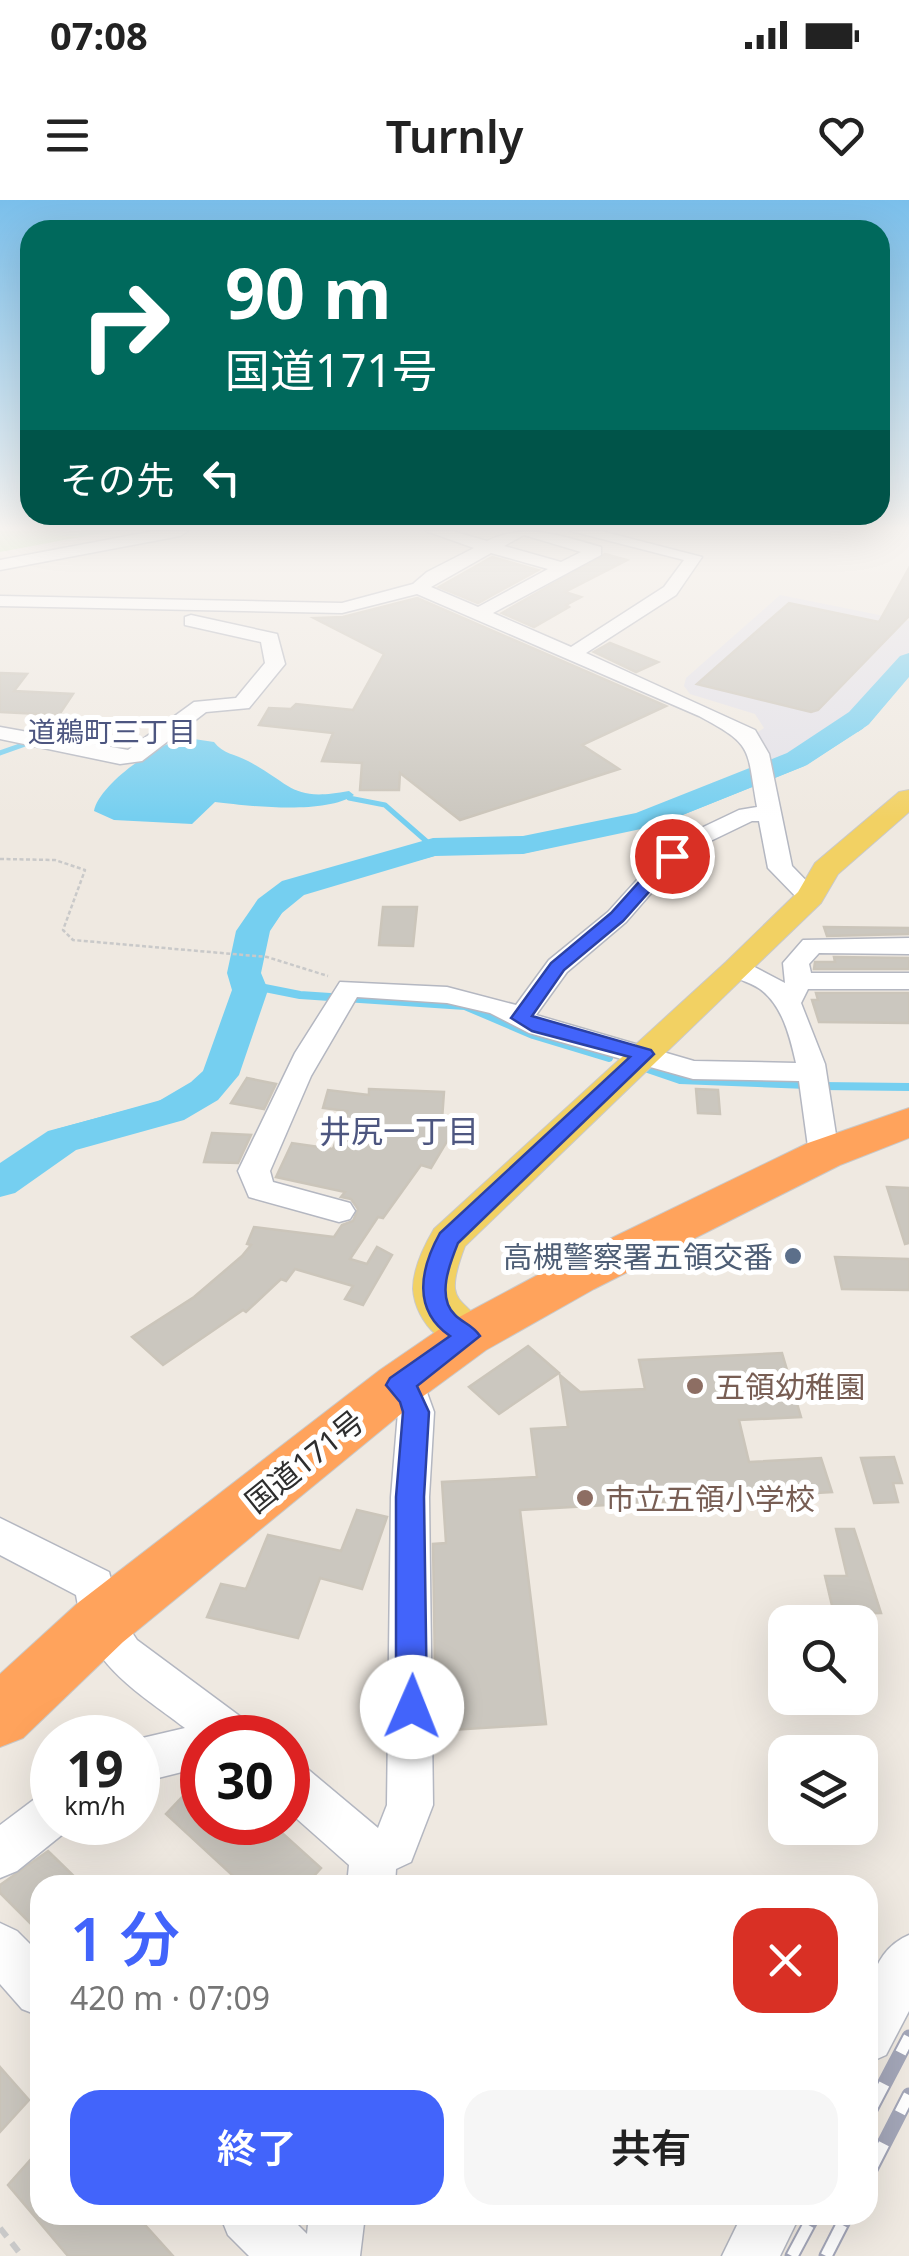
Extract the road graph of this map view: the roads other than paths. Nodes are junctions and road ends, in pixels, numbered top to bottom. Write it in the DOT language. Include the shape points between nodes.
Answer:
graph roads {
  1 [pos="219,627"];
  2 [pos="509,627"];
  3 [pos="614,627"];
  4 [pos="572,654"];
  5 [pos="0,733"];
  6 [pos="909,798"];
  7 [pos="769,813"];
  8 [pos="909,822"];
  9 [pos="810,897"];
  10 [pos="909,946"];
  11 [pos="738,969"];
  12 [pos="909,981"];
  13 [pos="794,991"];
  14 [pos="520,1018"];
  15 [pos="644,1054"];
  16 [pos="812,1081"];
  17 [pos="909,1122"];
  18 [pos="824,1154"];
  19 [pos="339,1211"];
  20 [pos="468,1336"];
  21 [pos="399,1385"];
  22 [pos="0,1536"];
  23 [pos="101,1622"];
  24 [pos="203,1715"];
  25 [pos="0,1716"];
  26 [pos="310,1805"];
  27 [pos="30,1831"];
  28 [pos="0,1854"];
  29 [pos="372,1870"];
  30 [pos="0,1948"];
  31 [pos="909,1960"];
  32 [pos="30,1980"];
  33 [pos="878,2017"];
  34 [pos="258,2225"];
  35 [pos="336,2225"];
  36 [pos="767,2225"];
  37 [pos="290,2256"];
  38 [pos="332,2256"];
  39 [pos="750,2256"];
  1 -- 5 [label="street" via="270,638 275,664 242,704 201,706 134,756 120,758"];
  2 -- 4 [label="street"];
  3 -- 4 [label="street"];
  4 -- 7 [label="street" via="748,734"];
  6 -- 9 [label="main road" via="826,869"];
  7 -- 9 [label="street" via="780,868"];
  7 -- 14 [label="street" via="747,814 686,844 617,917 558,966"];
  8 -- 9 [label="main road" via="850,880"];
  9 -- 11 [label="main road"];
  10 -- 13 [label="street" via="812,945 796,964"];
  11 -- 13 [label="street"];
  11 -- 15 [label="main road"];
  12 -- 13 [label="street"];
  13 -- 16 [label="street"];
  14 -- 15 [label="street"];
  14 -- 19 [label="street" via="446,995 345,995 254,1171 260,1189"];
  15 -- 16 [label="street" via="693,1070"];
  15 -- 20 [label="main road" via="448,1239 436,1268 434,1300 442,1318"];
  16 -- 18 [label="street"];
  17 -- 18 [label="highway, 国道171号"];
  18 -- 20 [label="highway, 国道171号"];
  20 -- 21 [label="highway, 国道171号"];
  21 -- 23 [label="highway, 国道171号"];
  21 -- 29 [label="street" via="416,1412 410,1805 394,1845"];
  22 -- 23 [label="street" via="95,1585"];
  23 -- 24 [label="street" via="122,1654"];
  23 -- 25 [label="highway, 国道171号"];
  26 -- 29 [label="street"];
  27 -- 28 [label="street"];
  30 -- 32 [label="street"];
  31 -- 33 [label="street"];
  34 -- 37 [label="street"];
  35 -- 38 [label="street"];
  36 -- 39 [label="street"];
}
